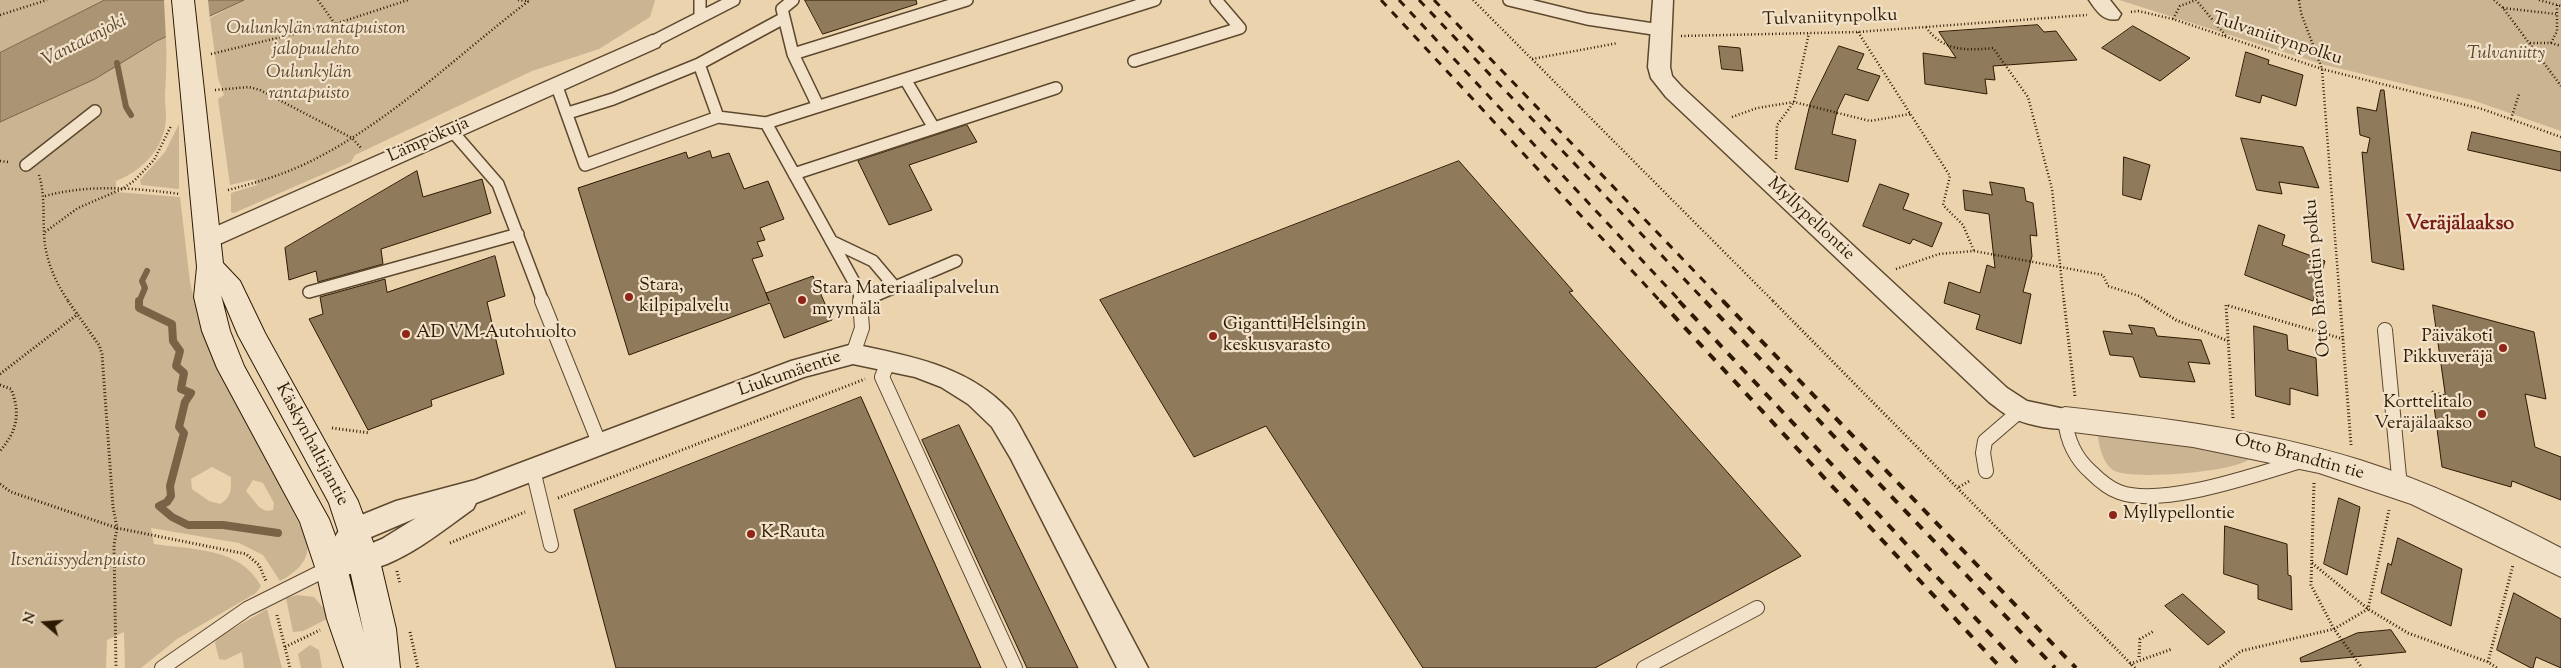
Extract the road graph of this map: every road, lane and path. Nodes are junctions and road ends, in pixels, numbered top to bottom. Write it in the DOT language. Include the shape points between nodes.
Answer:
graph roads {
  1 [pos="47,0"];
  2 [pos="183,0"];
  3 [pos="318,0"];
  4 [pos="408,0"];
  5 [pos="518,0"];
  6 [pos="530,0"];
  7 [pos="700,0"];
  8 [pos="734,0"];
  9 [pos="793,0"];
  10 [pos="967,0"];
  11 [pos="1155,0"];
  12 [pos="1216,0"];
  13 [pos="1473,0"];
  14 [pos="1509,0"];
  15 [pos="1663,0"];
  16 [pos="2299,0"];
  17 [pos="2494,0"];
  18 [pos="2539,0"];
  19 [pos="2559,6"];
  20 [pos="2105,7"];
  21 [pos="2503,8"];
  22 [pos="2556,14"];
  23 [pos="0,15"];
  24 [pos="700,16"];
  25 [pos="784,18"];
  26 [pos="2173,19"];
  27 [pos="335,24"];
  28 [pos="1926,27"];
  29 [pos="1809,32"];
  30 [pos="1858,32"];
  31 [pos="1660,34"];
  32 [pos="2226,36"];
  33 [pos="652,42"];
  34 [pos="2529,43"];
  35 [pos="2552,43"];
  36 [pos="2561,46"];
  37 [pos="196,51"];
  38 [pos="794,54"];
  39 [pos="1532,59"];
  40 [pos="1134,61"];
  41 [pos="699,64"];
  42 [pos="2322,69"];
  43 [pos="906,78"];
  44 [pos="556,84"];
  45 [pos="2561,86"];
  46 [pos="1056,88"];
  47 [pos="210,91"];
  48 [pos="2519,94"];
  49 [pos="1794,102"];
  50 [pos="818,106"];
  51 [pos="95,111"];
  52 [pos="568,113"];
  53 [pos="1910,114"];
  54 [pos="718,117"];
  55 [pos="2510,119"];
  56 [pos="1724,120"];
  57 [pos="172,122"];
  58 [pos="766,123"];
  59 [pos="934,128"];
  60 [pos="452,131"];
  61 [pos="2561,137"];
  62 [pos="352,138"];
  63 [pos="1776,161"];
  64 [pos="26,165"];
  65 [pos="374,165"];
  66 [pos="794,174"];
  67 [pos="125,187"];
  68 [pos="228,190"];
  69 [pos="180,194"];
  70 [pos="45,233"];
  71 [pos="518,234"];
  72 [pos="831,241"];
  73 [pos="1974,251"];
  74 [pos="208,254"];
  75 [pos="956,261"];
  76 [pos="2060,267"];
  77 [pos="1889,272"];
  78 [pos="895,287"];
  79 [pos="308,292"];
  80 [pos="860,302"];
  81 [pos="78,314"];
  82 [pos="2385,330"];
  83 [pos="2343,339"];
  84 [pos="2228,341"];
  85 [pos="853,354"];
  86 [pos="888,360"];
  87 [pos="0,374"];
  88 [pos="0,385"];
  89 [pos="2021,410"];
  90 [pos="2070,411"];
  91 [pos="2233,421"];
  92 [pos="332,428"];
  93 [pos="370,433"];
  94 [pos="600,445"];
  95 [pos="0,451"];
  96 [pos="533,470"];
  97 [pos="2312,470"];
  98 [pos="1986,471"];
  99 [pos="2354,471"];
  100 [pos="0,484"];
  101 [pos="477,491"];
  102 [pos="2395,496"];
  103 [pos="541,505"];
  104 [pos="117,528"];
  105 [pos="354,531"];
  106 [pos="551,545"];
  107 [pos="441,546"];
  108 [pos="364,561"];
  109 [pos="2514,561"];
  110 [pos="2312,563"];
  111 [pos="2561,564"];
  112 [pos="331,567"];
  113 [pos="272,596"];
  114 [pos="1757,608"];
  115 [pos="2368,609"];
  116 [pos="327,627"];
  117 [pos="2334,630"];
  118 [pos="2154,631"];
  119 [pos="285,647"];
  120 [pos="2172,649"];
  121 [pos="2140,657"];
  122 [pos="2488,662"];
  123 [pos="2130,664"];
  124 [pos="116,668"];
  125 [pos="162,668"];
  126 [pos="290,668"];
  127 [pos="360,668"];
  128 [pos="384,668"];
  129 [pos="1015,668"];
  130 [pos="1133,668"];
  131 [pos="1644,668"];
  132 [pos="2135,668"];
  133 [pos="2220,668"];
  134 [pos="2362,668"];
  135 [pos="2497,668"];
  1 -- 23 [label="path"];
  2 -- 37 [label="main road, Käskynhaltijantie"];
  3 -- 27 [label="path"];
  4 -- 27 [label="path"];
  5 -- 6 [label="path"];
  6 -- 62 [label="path"];
  7 -- 24 [label="lane"];
  8 -- 24 [label="lane"];
  9 -- 25 [label="lane" via="782,9"];
  10 -- 38 [label="lane"];
  11 -- 43 [label="lane"];
  12 -- 40 [label="lane" via="1240,28"];
  13 -- 39 [label="path"];
  14 -- 31 [label="lane"];
  15 -- 31 [label="street, Myllypellontie"];
  16 -- 42 [label="path, Otto Brandtin polku"];
  17 -- 21 [label="path"];
  18 -- 19 [label="path"];
  19 -- 22 [label="path"];
  20 -- 26 [label="path, Tulvaniitynpolku"];
  20 -- 28 [label="path, Tulvaniitynpolku"];
  21 -- 22 [label="path"];
  21 -- 34 [label="path"];
  22 -- 35 [label="path" via="2557,31"];
  24 -- 33 [label="lane"];
  25 -- 38 [label="lane"];
  25 -- 41 [label="lane"];
  26 -- 32 [label="path, Tulvaniitynpolku"];
  26 -- 32 [label="path" via="2180,6 2196,0"];
  27 -- 37 [label="path"];
  28 -- 30 [label="path, Tulvaniitynpolku"];
  28 -- 76 [label="path" via="1932,39 1947,47 1992,48 2028,97 2052,189"];
  29 -- 30 [label="path, Tulvaniitynpolku"];
  29 -- 31 [label="path, Tulvaniitynpolku"];
  29 -- 49 [label="path"];
  30 -- 53 [label="path"];
  31 -- 39 [label="path, Tulvaniitynpolku"];
  31 -- 89 [label="street, Myllypellontie" via="1659,67 1662,78 1674,92 1985,383 2010,405"];
  32 -- 42 [label="path, Tulvaniitynpolku"];
  33 -- 44 [label="street, Lämpökuja"];
  34 -- 35 [label="path"];
  34 -- 45 [label="path"];
  35 -- 36 [label="path"];
  37 -- 74 [label="main road, Käskynhaltijantie"];
  38 -- 50 [label="lane"];
  39 -- 123 [label="path" via="1959,487"];
  41 -- 52 [label="lane" via="613,99"];
  41 -- 54 [label="lane"];
  42 -- 55 [label="path, Tulvaniitynpolku" via="2460,103"];
  42 -- 83 [label="path, Otto Brandtin polku"];
  43 -- 50 [label="lane"];
  43 -- 59 [label="lane"];
  44 -- 52 [label="lane"];
  44 -- 60 [label="street, Lämpökuja"];
  46 -- 59 [label="lane"];
  47 -- 62 [label="path" via="249,87 260,90"];
  48 -- 55 [label="path"];
  49 -- 53 [label="path" via="1870,121"];
  49 -- 56 [label="path" via="1757,108"];
  49 -- 63 [label="path" via="1777,125"];
  50 -- 58 [label="lane"];
  51 -- 64 [label="lane"];
  52 -- 54 [label="lane" via="585,165"];
  53 -- 73 [label="path" via="1950,176 1944,205 1964,225"];
  54 -- 58 [label="lane"];
  55 -- 61 [label="path, Tulvaniitynpolku"];
  57 -- 67 [label="path" via="160,154"];
  58 -- 66 [label="lane"];
  59 -- 66 [label="lane"];
  60 -- 65 [label="street, Lämpökuja"];
  60 -- 71 [label="lane" via="498,184"];
  62 -- 65 [label="path"];
  62 -- 68 [label="path" via="315,159"];
  65 -- 74 [label="street, Lämpökuja"];
  66 -- 72 [label="lane"];
  67 -- 69 [label="path"];
  67 -- 70 [label="path" via="88,202 60,219"];
  67 -- 70 [label="path" via="62,190 44,196"];
  70 -- 81 [label="path" via="49,263"];
  71 -- 79 [label="lane"];
  71 -- 94 [label="lane"];
  72 -- 78 [label="lane" via="873,261"];
  72 -- 80 [label="lane" via="859,291"];
  73 -- 76 [label="path"];
  73 -- 77 [label="path" via="1938,254"];
  74 -- 105 [label="main road, Käskynhaltijantie" via="231,288 252,335 343,501"];
  74 -- 112 [label="main road, Käskynhaltijantie" via="207,297 216,331 231,368 314,519"];
  75 -- 78 [label="lane"];
  76 -- 84 [label="path" via="2102,275 2108,286 2139,296 2176,320"];
  76 -- 90 [label="path"];
  78 -- 80 [label="lane"];
  80 -- 85 [label="lane" via="862,328"];
  81 -- 87 [label="path"];
  81 -- 104 [label="path" via="99,345 105,368 112,507"];
  82 -- 102 [label="lane"];
  83 -- 84 [label="path" via="2226,305"];
  83 -- 99 [label="path, Otto Brandtin polku"];
  84 -- 91 [label="path"];
  85 -- 86 [label="street, Liukumäentie"];
  85 -- 94 [label="street, Liukumäentie" via="800,368"];
  86 -- 103 [label="path" via="864,379"];
  86 -- 129 [label="lane" via="882,377"];
  86 -- 130 [label="street, Liukumäentie" via="950,380 977,397 1001,419"];
  88 -- 95 [label="path" via="11,389 19,406 16,426"];
  89 -- 90 [label="street, Otto Brandtin tie"];
  89 -- 98 [label="lane" via="1985,441"];
  90 -- 97 [label="main road, Otto Brandtin tie" via="2195,434"];
  90 -- 97 [label="lane" via="2071,446 2083,466 2109,487 2133,496 2149,497"];
  92 -- 93 [label="path"];
  94 -- 96 [label="street, Liukumäentie"];
  96 -- 101 [label="street, Liukumäentie"];
  96 -- 103 [label="lane"];
  97 -- 99 [label="main road, Otto Brandtin tie"];
  97 -- 110 [label="path"];
  99 -- 102 [label="main road, Otto Brandtin tie"];
  100 -- 104 [label="path" via="12,492"];
  101 -- 105 [label="street, Liukumäentie" via="406,509"];
  101 -- 108 [label="street, Liukumäentie" via="393,548"];
  102 -- 111 [label="main road, Otto Brandtin tie" via="2500,532"];
  102 -- 115 [label="path"];
  103 -- 106 [label="lane"];
  103 -- 107 [label="path"];
  104 -- 113 [label="path" via="246,554 259,565"];
  104 -- 124 [label="path" via="114,545"];
  105 -- 108 [label="main road, Käskynhaltijantie"];
  105 -- 112 [label="street"];
  108 -- 112 [label="street, Liukumäentie"];
  108 -- 128 [label="main road, Käskynhaltijantie" via="380,629"];
  109 -- 122 [label="path"];
  110 -- 115 [label="path"];
  110 -- 117 [label="path" via="2311,585"];
  112 -- 113 [label="lane"];
  112 -- 127 [label="main road, Käskynhaltijantie" via="343,619"];
  113 -- 119 [label="path"];
  113 -- 125 [label="lane"];
  114 -- 131 [label="lane"];
  115 -- 117 [label="path"];
  115 -- 122 [label="path" via="2408,633"];
  116 -- 119 [label="path"];
  117 -- 133 [label="path" via="2241,651"];
  117 -- 134 [label="path"];
  118 -- 121 [label="path" via="2140,639"];
  119 -- 126 [label="path"];
  120 -- 121 [label="path" via="2164,649 2155,656"];
  121 -- 123 [label="path"];
  122 -- 135 [label="path"];
  123 -- 132 [label="path"];
}
